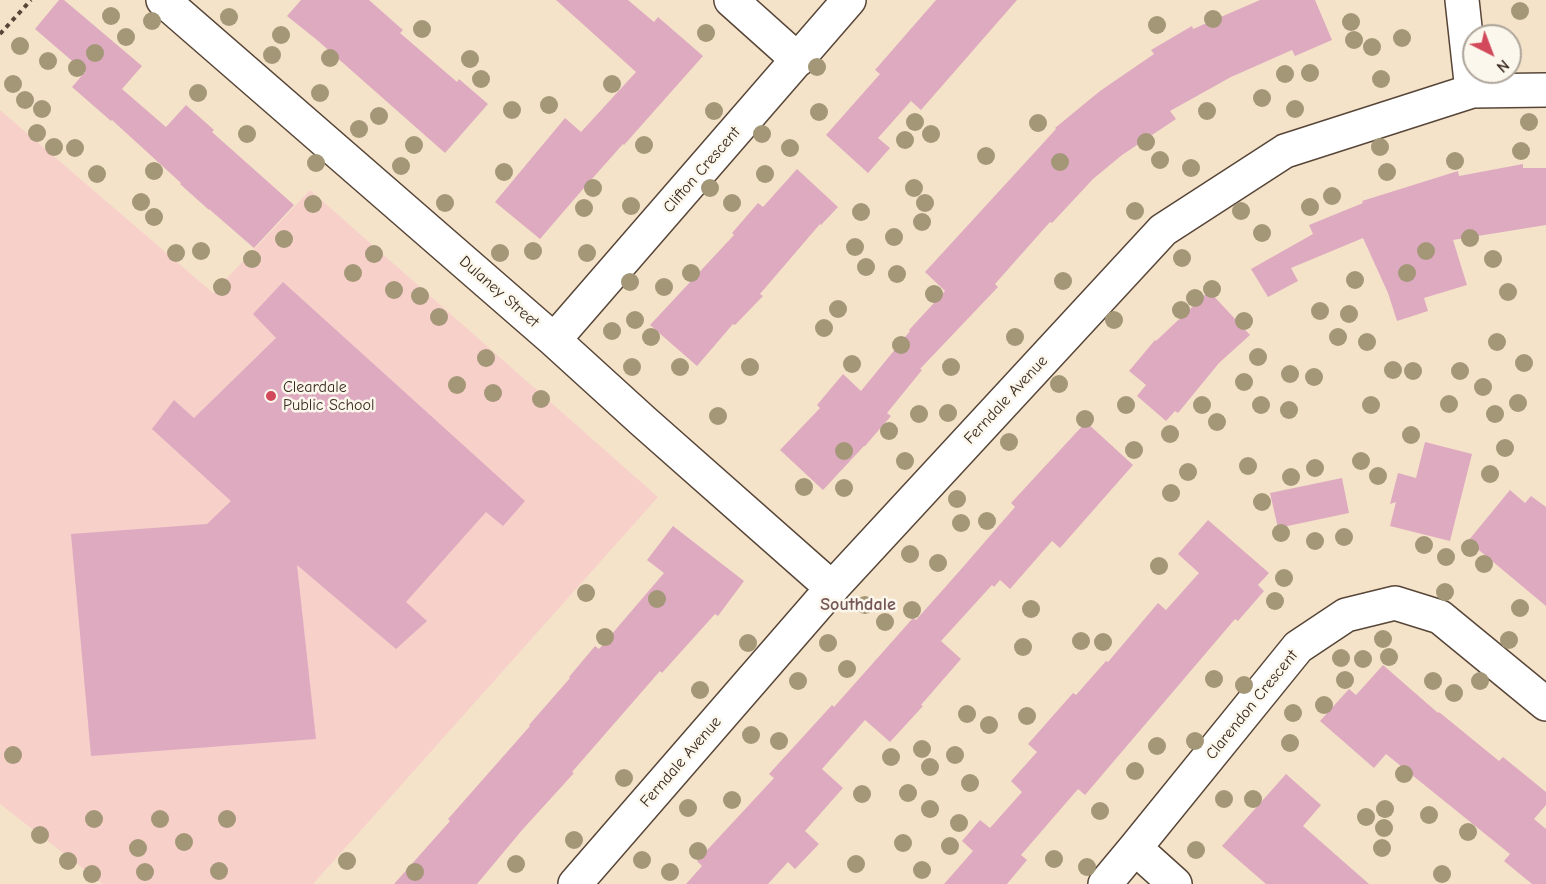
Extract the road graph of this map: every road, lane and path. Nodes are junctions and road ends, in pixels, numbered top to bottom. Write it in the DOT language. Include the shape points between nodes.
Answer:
graph roads {
  1 [pos="31,0"];
  2 [pos="163,0"];
  3 [pos="731,0"];
  4 [pos="849,0"];
  5 [pos="1462,0"];
  6 [pos="0,34"];
  7 [pos="798,60"];
  8 [pos="1546,90"];
  9 [pos="1472,91"];
  10 [pos="554,340"];
  11 [pos="832,588"];
  12 [pos="1546,704"];
  13 [pos="1136,848"];
  14 [pos="575,884"];
  15 [pos="1105,884"];
  16 [pos="1175,884"];
  1 -- 6 [label="path"];
  2 -- 10 [label="street, Dulaney Street"];
  3 -- 7 [label="street"];
  4 -- 7 [label="street, Clifton Crescent"];
  5 -- 9 [label="street"];
  7 -- 10 [label="street, Clifton Crescent"];
  8 -- 9 [label="street, Ferndale Avenue"];
  9 -- 11 [label="street, Ferndale Avenue" via="1285,151 1163,230"];
  10 -- 11 [label="street, Dulaney Street"];
  11 -- 14 [label="street, Ferndale Avenue"];
  12 -- 13 [label="street, Clarendon Crescent" via="1440,617 1395,603 1346,615 1298,647"];
  13 -- 15 [label="street, Clarendon Crescent"];
  13 -- 16 [label="street"];
}
